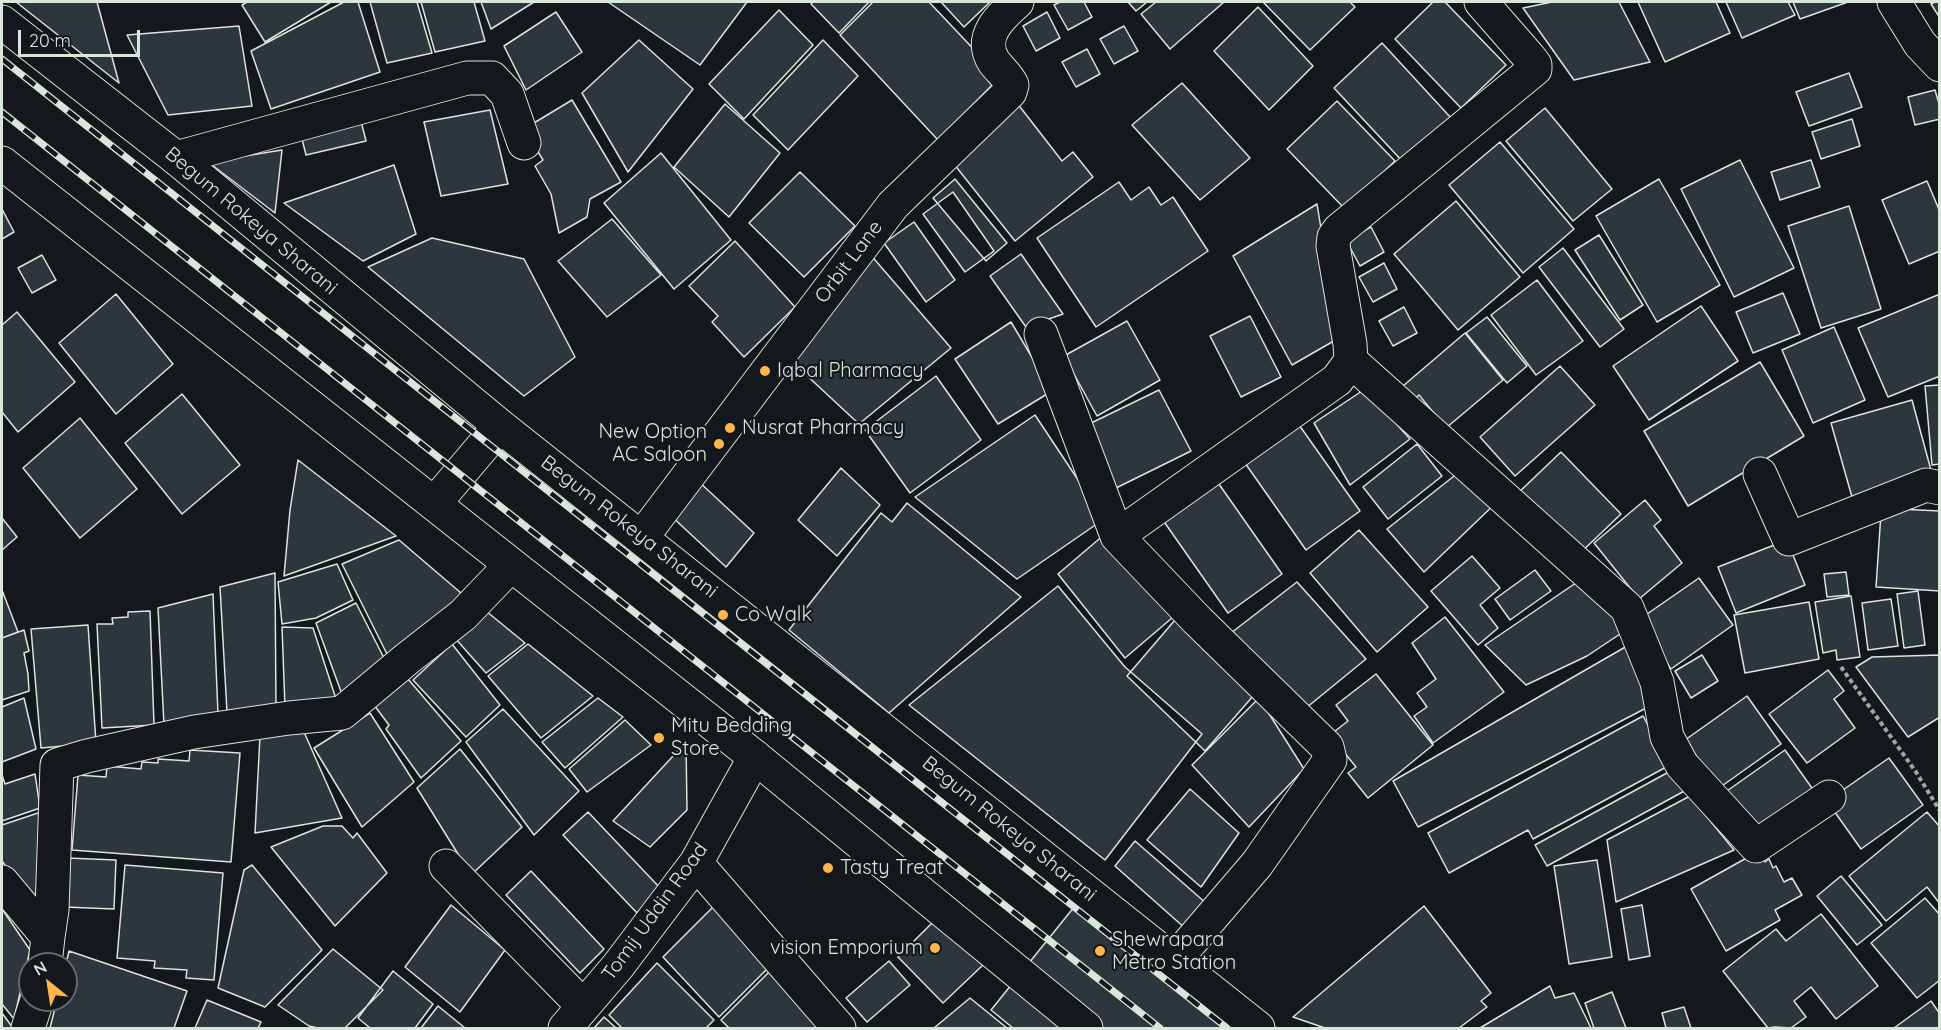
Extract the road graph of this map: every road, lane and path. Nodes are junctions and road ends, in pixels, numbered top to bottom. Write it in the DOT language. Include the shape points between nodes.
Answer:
graph roads {
  1 [pos="1017,2"];
  2 [pos="1480,2"];
  3 [pos="1894,2"];
  4 [pos="2,22"];
  5 [pos="1940,65"];
  6 [pos="524,143"];
  7 [pos="176,158"];
  8 [pos="2,163"];
  9 [pos="1041,334"];
  10 [pos="1351,361"];
  11 [pos="500,426"];
  12 [pos="1760,474"];
  13 [pos="1940,488"];
  14 [pos="434,504"];
  15 [pos="1117,536"];
  16 [pos="642,537"];
  17 [pos="510,566"];
  18 [pos="1841,668"];
  19 [pos="755,757"];
  20 [pos="1829,797"];
  21 [pos="1940,811"];
  22 [pos="696,863"];
  23 [pos="446,866"];
  24 [pos="2,882"];
  25 [pos="46,950"];
  26 [pos="1174,961"];
  27 [pos="33,1012"];
  28 [pos="574,1018"];
  29 [pos="28,1029"];
  30 [pos="839,1029"];
  31 [pos="1086,1029"];
  32 [pos="1258,1029"];
  1 -- 16 [label="street, Orbit Lane" via="993,27 988,39 994,61 1012,85 1010,92 893,204"];
  2 -- 10 [label="street" via="1535,69 1334,237"];
  3 -- 5 [label="street" via="1920,44"];
  4 -- 7 [label="street, Begum Rokeya Sharani"];
  6 -- 7 [label="street" via="507,94 492,78 467,78"];
  7 -- 11 [label="street, Begum Rokeya Sharani"];
  8 -- 14 [label="street"];
  9 -- 15 [label="street"];
  10 -- 15 [label="street" via="1337,380"];
  10 -- 20 [label="street" via="1627,608 1657,682 1667,737 1682,765 1756,846"];
  11 -- 14 [label="street"];
  11 -- 16 [label="street, Begum Rokeya Sharani"];
  12 -- 13 [label="street" via="1789,539 1926,486"];
  14 -- 17 [label="street"];
  15 -- 26 [label="street" via="1327,747 1330,756 1257,864"];
  16 -- 26 [label="street, Begum Rokeya Sharani"];
  17 -- 19 [label="street"];
  17 -- 25 [label="street" via="464,615 342,713 194,732 57,765 52,910"];
  18 -- 21 [label="path"];
  19 -- 22 [label="street, Tomij Uddin Road"];
  19 -- 31 [label="street"];
  22 -- 28 [label="street, Tomij Uddin Road"];
  22 -- 30 [label="street"];
  23 -- 28 [label="street"];
  24 -- 25 [label="street"];
  26 -- 32 [label="street, Begum Rokeya Sharani"];
  27 -- 29 [label="street"];
}
